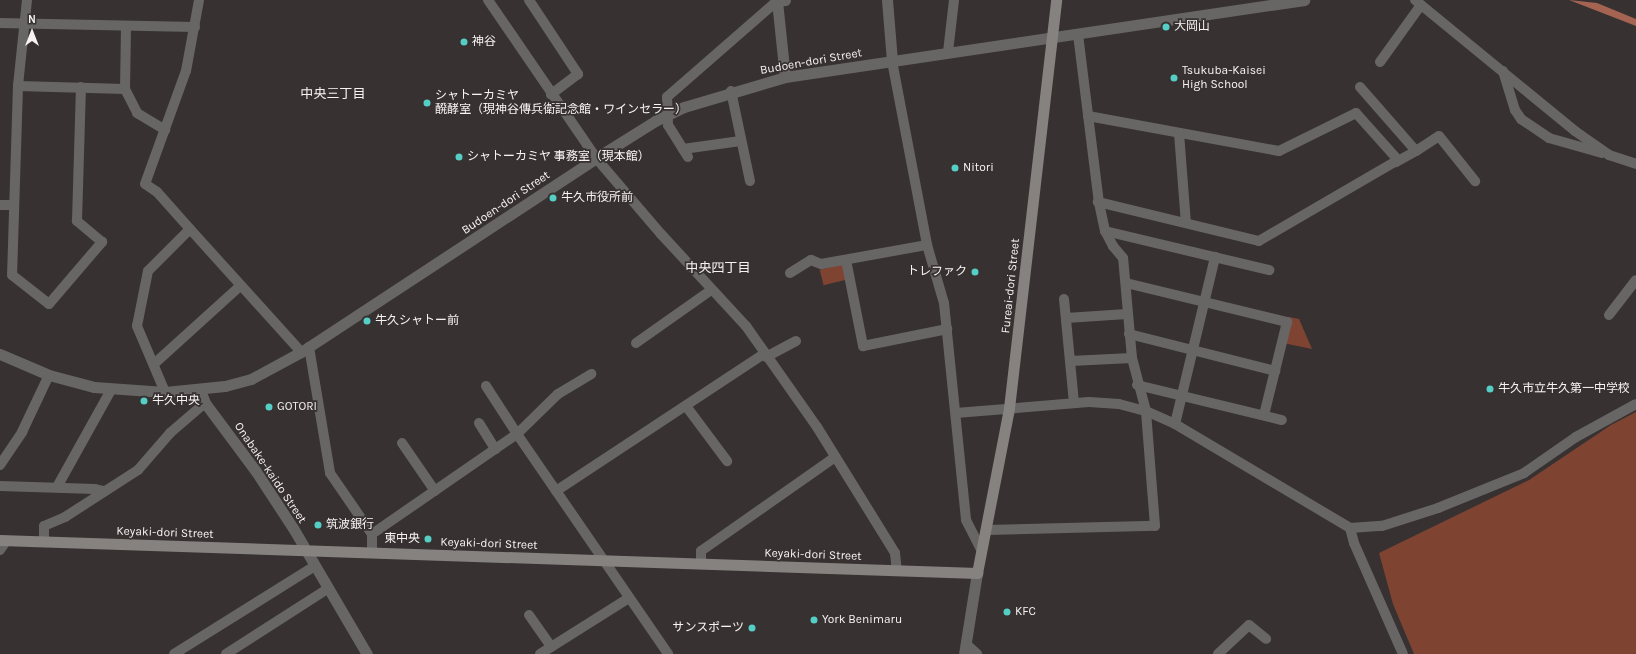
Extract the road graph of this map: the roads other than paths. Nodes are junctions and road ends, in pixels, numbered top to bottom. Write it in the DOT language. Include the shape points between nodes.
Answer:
graph roads {
  1 [pos="27,0"];
  2 [pos="199,0"];
  3 [pos="488,0"];
  4 [pos="529,0"];
  5 [pos="887,0"];
  6 [pos="954,0"];
  7 [pos="1056,0"];
  8 [pos="1304,0"];
  9 [pos="781,1"];
  10 [pos="1418,2"];
  11 [pos="0,23"];
  12 [pos="23,23"];
  13 [pos="126,27"];
  14 [pos="195,27"];
  15 [pos="1078,34"];
  16 [pos="1052,38"];
  17 [pos="948,52"];
  18 [pos="892,61"];
  19 [pos="1380,62"];
  20 [pos="1503,71"];
  21 [pos="785,77"];
  22 [pos="18,86"];
  23 [pos="81,87"];
  24 [pos="1360,87"];
  25 [pos="125,89"];
  26 [pos="731,91"];
  27 [pos="552,94"];
  28 [pos="667,114"];
  29 [pos="1088,116"];
  30 [pos="165,130"];
  31 [pos="1180,133"];
  32 [pos="740,141"];
  33 [pos="1416,151"];
  34 [pos="1609,155"];
  35 [pos="596,158"];
  36 [pos="1396,162"];
  37 [pos="1636,164"];
  38 [pos="750,181"];
  39 [pos="1475,181"];
  40 [pos="1098,202"];
  41 [pos="0,205"];
  42 [pos="14,205"];
  43 [pos="1186,223"];
  44 [pos="190,229"];
  45 [pos="1106,231"];
  46 [pos="927,245"];
  47 [pos="1215,257"];
  48 [pos="846,260"];
  49 [pos="1269,270"];
  50 [pos="790,273"];
  51 [pos="1636,280"];
  52 [pos="1126,283"];
  53 [pos="240,286"];
  54 [pos="711,290"];
  55 [pos="1064,300"];
  56 [pos="1206,302"];
  57 [pos="1127,314"];
  58 [pos="1609,315"];
  59 [pos="1066,318"];
  60 [pos="947,329"];
  61 [pos="1129,334"];
  62 [pos="796,341"];
  63 [pos="636,343"];
  64 [pos="305,349"];
  65 [pos="1194,352"];
  66 [pos="0,354"];
  67 [pos="765,356"];
  68 [pos="1132,358"];
  69 [pos="1070,361"];
  70 [pos="154,364"];
  71 [pos="1274,371"];
  72 [pos="591,374"];
  73 [pos="49,375"];
  74 [pos="1137,385"];
  75 [pos="486,386"];
  76 [pos="111,390"];
  77 [pos="200,390"];
  78 [pos="165,392"];
  79 [pos="1182,397"];
  80 [pos="205,403"];
  81 [pos="1074,403"];
  82 [pos="1636,404"];
  83 [pos="686,406"];
  84 [pos="1009,408"];
  85 [pos="1146,411"];
  86 [pos="956,414"];
  87 [pos="1264,415"];
  88 [pos="1282,420"];
  89 [pos="479,423"];
  90 [pos="1175,424"];
  91 [pos="517,434"];
  92 [pos="402,443"];
  93 [pos="495,449"];
  94 [pos="835,457"];
  95 [pos="727,461"];
  96 [pos="0,465"];
  97 [pos="0,486"];
  98 [pos="57,487"];
  99 [pos="435,491"];
  100 [pos="556,491"];
  101 [pos="103,492"];
  102 [pos="1350,528"];
  103 [pos="986,530"];
  104 [pos="372,534"];
  105 [pos="3,540"];
  106 [pos="44,542"];
  107 [pos="0,550"];
  108 [pos="306,551"];
  109 [pos="982,551"];
  110 [pos="372,553"];
  111 [pos="603,561"];
  112 [pos="701,564"];
  113 [pos="315,566"];
  114 [pos="897,571"];
  115 [pos="977,573"];
  116 [pos="329,588"];
  117 [pos="629,598"];
  118 [pos="529,615"];
  119 [pos="1266,639"];
  120 [pos="965,649"];
  121 [pos="548,651"];
  122 [pos="174,654"];
  123 [pos="226,654"];
  124 [pos="367,654"];
  125 [pos="668,654"];
  126 [pos="976,654"];
  127 [pos="1218,654"];
  128 [pos="1403,654"];
  1 -- 12 [label="street"];
  2 -- 14 [label="street"];
  3 -- 27 [label="street"];
  4 -- 27 [label="street" via="578,74"];
  5 -- 18 [label="street"];
  6 -- 17 [label="street"];
  7 -- 16 [label="main road, Fureai-dori Street"];
  8 -- 15 [label="street, Budoen-dori Street"];
  9 -- 21 [label="street"];
  9 -- 28 [label="street" via="669,94"];
  10 -- 19 [label="street"];
  10 -- 20 [label="street"];
  11 -- 12 [label="street"];
  12 -- 13 [label="street"];
  12 -- 22 [label="street"];
  13 -- 14 [label="street"];
  13 -- 25 [label="street"];
  14 -- 30 [label="street" via="186,71"];
  15 -- 16 [label="street, Budoen-dori Street"];
  15 -- 29 [label="street"];
  16 -- 17 [label="street, Budoen-dori Street"];
  16 -- 84 [label="main road, Fureai-dori Street"];
  17 -- 18 [label="street, Budoen-dori Street"];
  18 -- 21 [label="street, Budoen-dori Street"];
  18 -- 46 [label="street"];
  20 -- 34 [label="street"];
  20 -- 34 [label="street" via="1515,110 1521,119 1548,138"];
  21 -- 26 [label="street, Budoen-dori Street"];
  22 -- 23 [label="street"];
  22 -- 42 [label="street"];
  23 -- 25 [label="street"];
  23 -- 42 [label="street" via="77,221 102,242 49,304 12,275"];
  24 -- 33 [label="street"];
  25 -- 30 [label="street" via="137,113"];
  26 -- 28 [label="street, Budoen-dori Street"];
  26 -- 32 [label="street"];
  27 -- 35 [label="street"];
  28 -- 32 [label="street" via="668,125 685,153"];
  28 -- 35 [label="street, Budoen-dori Street"];
  29 -- 31 [label="street"];
  29 -- 40 [label="street"];
  30 -- 44 [label="street" via="145,184 157,192"];
  31 -- 36 [label="street" via="1280,151 1356,113 1398,160"];
  31 -- 43 [label="street"];
  32 -- 38 [label="street"];
  33 -- 36 [label="street"];
  33 -- 39 [label="street" via="1439,136"];
  34 -- 37 [label="street"];
  35 -- 54 [label="street"];
  35 -- 64 [label="street, Budoen-dori Street"];
  36 -- 43 [label="street" via="1259,241"];
  40 -- 43 [label="street"];
  40 -- 45 [label="street"];
  41 -- 42 [label="street"];
  44 -- 53 [label="street"];
  44 -- 70 [label="street" via="148,271 137,326"];
  45 -- 47 [label="street"];
  45 -- 52 [label="street" via="1113,246 1123,258"];
  46 -- 48 [label="street"];
  46 -- 60 [label="street" via="944,303"];
  47 -- 49 [label="street"];
  47 -- 56 [label="street"];
  48 -- 50 [label="street" via="821,264 811,260"];
  48 -- 60 [label="street" via="863,346"];
  51 -- 58 [label="street"];
  52 -- 56 [label="street"];
  52 -- 57 [label="street"];
  53 -- 64 [label="street"];
  53 -- 70 [label="street"];
  54 -- 63 [label="street"];
  54 -- 67 [label="street" via="746,326"];
  55 -- 59 [label="street"];
  56 -- 65 [label="street"];
  56 -- 71 [label="street" via="1287,322"];
  57 -- 59 [label="street"];
  57 -- 61 [label="street"];
  59 -- 69 [label="street"];
  60 -- 86 [label="street"];
  61 -- 65 [label="street"];
  61 -- 68 [label="street"];
  62 -- 67 [label="street"];
  64 -- 77 [label="street, Budoen-dori Street" via="251,379"];
  64 -- 104 [label="street" via="330,473"];
  65 -- 71 [label="street"];
  65 -- 79 [label="street"];
  66 -- 73 [label="street, Budoen-dori Street"];
  67 -- 83 [label="street"];
  67 -- 94 [label="street"];
  68 -- 69 [label="street"];
  68 -- 74 [label="street"];
  69 -- 81 [label="street"];
  70 -- 78 [label="street"];
  71 -- 87 [label="street"];
  72 -- 91 [label="street" via="558,394"];
  73 -- 76 [label="street, Budoen-dori Street"];
  73 -- 96 [label="street" via="22,432"];
  74 -- 79 [label="street"];
  74 -- 85 [label="street"];
  75 -- 91 [label="street"];
  76 -- 78 [label="street, Budoen-dori Street"];
  76 -- 98 [label="street"];
  77 -- 78 [label="street, Budoen-dori Street"];
  77 -- 80 [label="street, Onabake-kaido Street"];
  79 -- 87 [label="street"];
  79 -- 90 [label="street"];
  80 -- 101 [label="street" via="170,433 138,470"];
  80 -- 108 [label="street, Onabake-kaido Street" via="255,470"];
  81 -- 84 [label="street"];
  81 -- 85 [label="street" via="1119,404"];
  82 -- 102 [label="street" via="1576,437 1524,473 1438,508 1382,526"];
  83 -- 95 [label="street"];
  83 -- 100 [label="street"];
  84 -- 86 [label="street"];
  84 -- 103 [label="main road, Fureai-dori Street"];
  85 -- 90 [label="street"];
  85 -- 103 [label="street" via="1155,526"];
  86 -- 109 [label="street" via="966,520"];
  87 -- 88 [label="street"];
  89 -- 93 [label="street"];
  90 -- 102 [label="street"];
  91 -- 93 [label="street"];
  91 -- 100 [label="street"];
  92 -- 99 [label="street"];
  93 -- 99 [label="street"];
  94 -- 112 [label="street" via="701,551"];
  94 -- 114 [label="street" via="895,553"];
  97 -- 98 [label="street"];
  98 -- 101 [label="street"];
  99 -- 104 [label="street"];
  100 -- 111 [label="street"];
  101 -- 106 [label="street" via="65,517 44,526"];
  102 -- 128 [label="street" via="1354,543"];
  103 -- 109 [label="main road, Fureai-dori Street"];
  104 -- 110 [label="street"];
  105 -- 106 [label="main road, Keyaki-dori Street"];
  105 -- 107 [label="street"];
  106 -- 108 [label="main road, Keyaki-dori Street"];
  108 -- 110 [label="main road, Keyaki-dori Street"];
  108 -- 113 [label="street, Onabake-kaido Street"];
  109 -- 115 [label="main road, Fureai-dori Street"];
  110 -- 111 [label="main road, Keyaki-dori Street"];
  111 -- 112 [label="main road, Keyaki-dori Street"];
  111 -- 117 [label="street"];
  112 -- 114 [label="main road, Keyaki-dori Street"];
  113 -- 116 [label="street, Onabake-kaido Street"];
  113 -- 122 [label="street"];
  114 -- 115 [label="main road, Keyaki-dori Street"];
  115 -- 120 [label="street"];
  116 -- 123 [label="street"];
  116 -- 124 [label="street, Onabake-kaido Street"];
  117 -- 121 [label="street"];
  117 -- 125 [label="street"];
  118 -- 121 [label="street"];
  119 -- 127 [label="street" via="1249,625"];
  120 -- 126 [label="street"];
}
